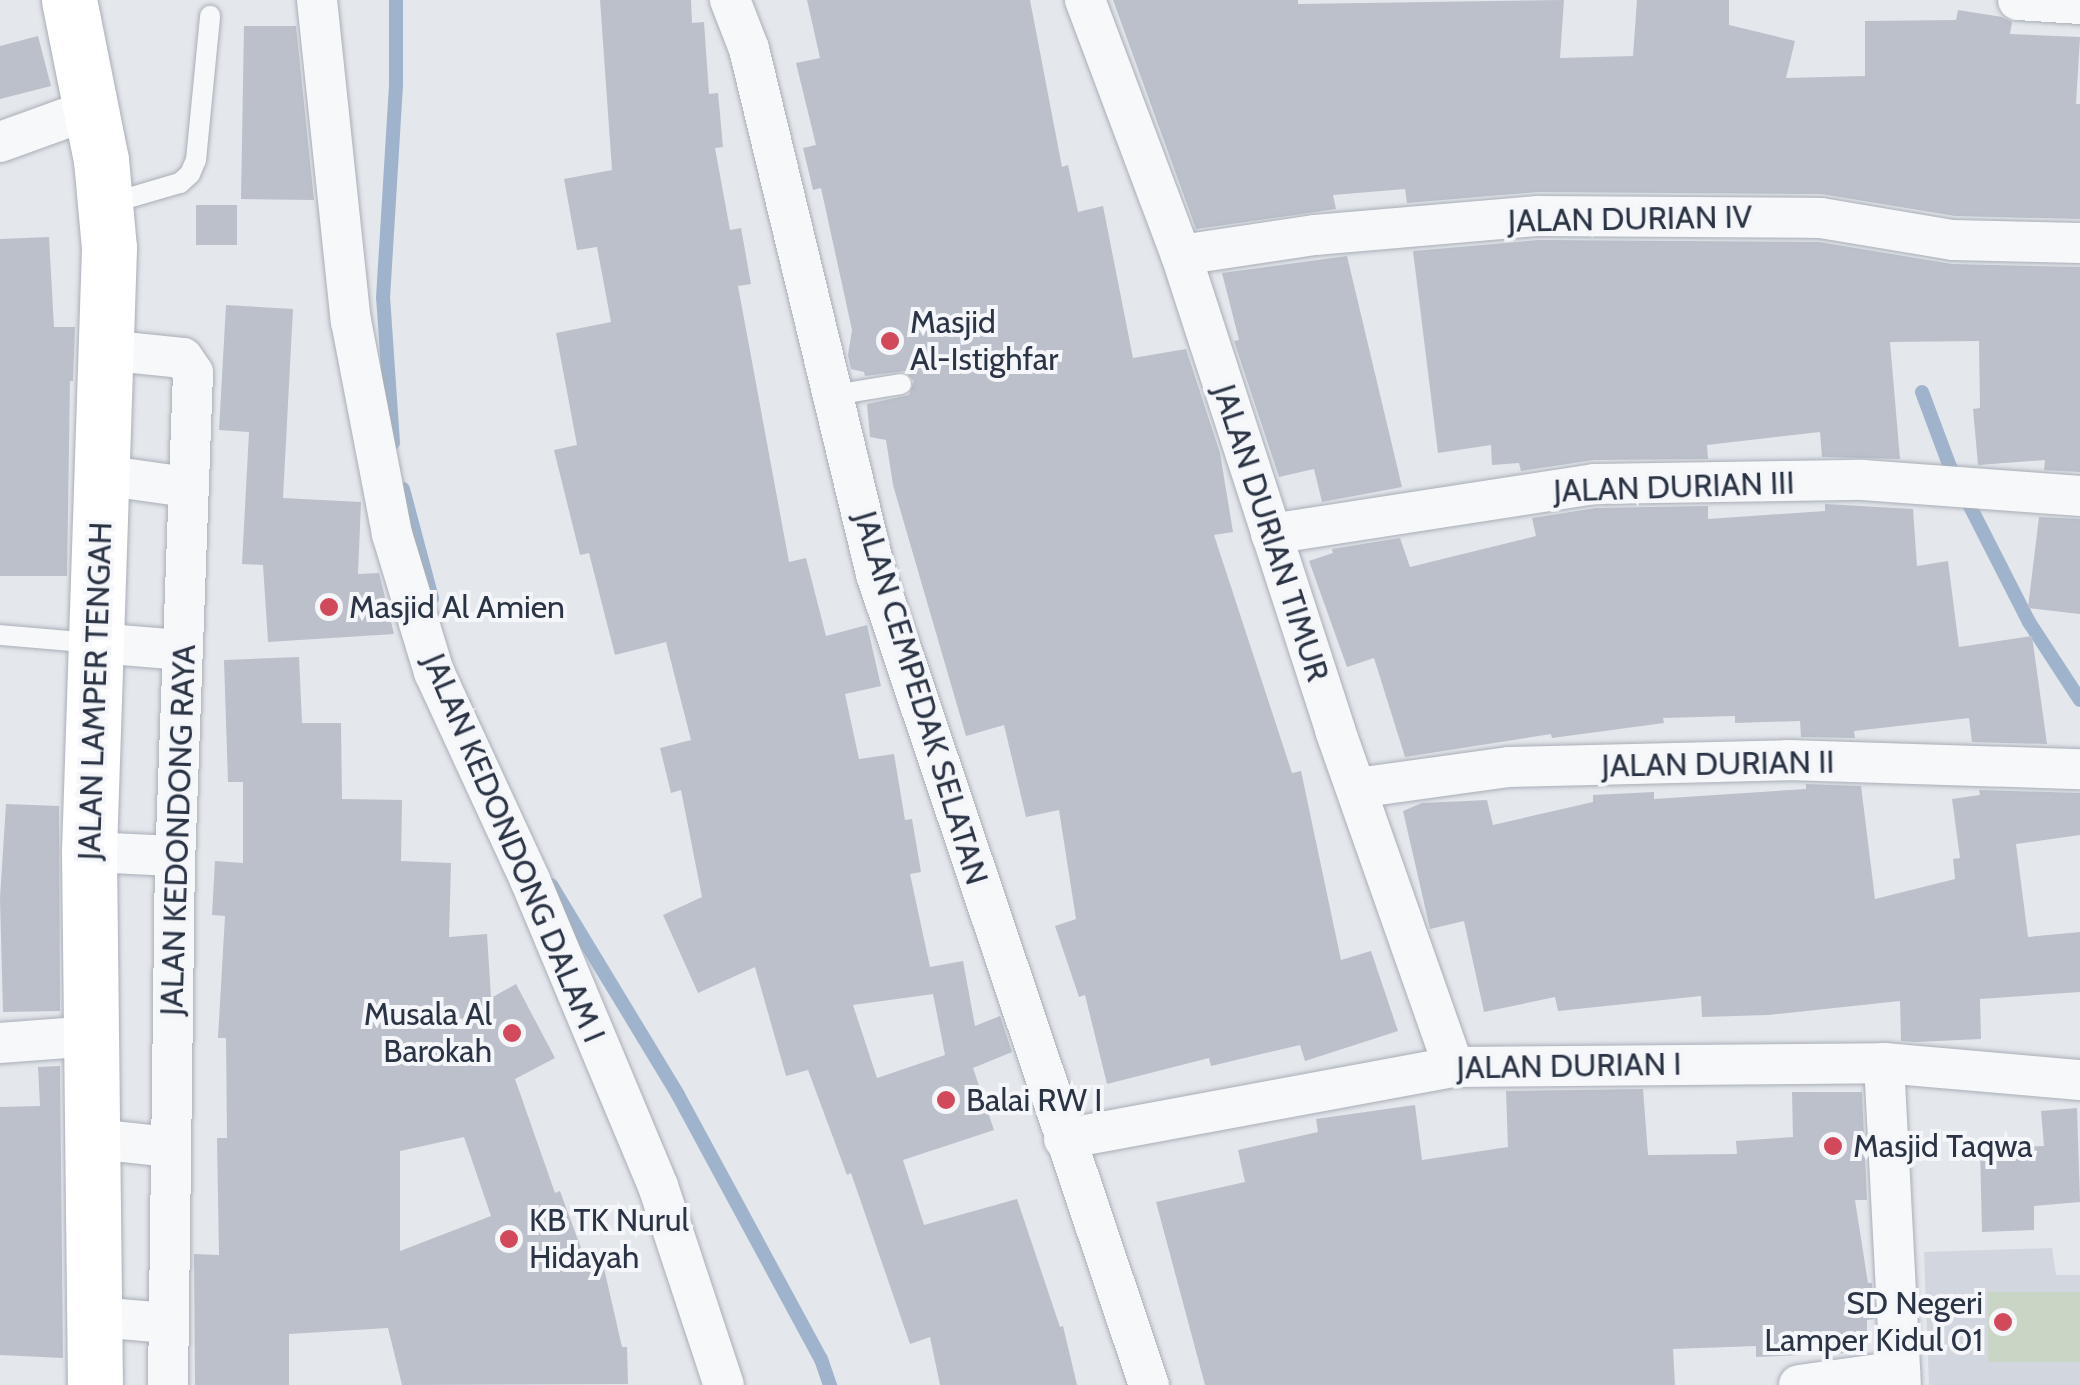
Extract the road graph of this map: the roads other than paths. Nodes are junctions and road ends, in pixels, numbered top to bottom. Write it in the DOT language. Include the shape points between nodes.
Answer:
graph roads {
  1 [pos="69,0"];
  2 [pos="317,0"];
  3 [pos="730,0"];
  4 [pos="1085,0"];
  5 [pos="2018,0"];
  6 [pos="2080,4"];
  7 [pos="210,16"];
  8 [pos="91,109"];
  9 [pos="0,142"];
  10 [pos="107,204"];
  11 [pos="2080,243"];
  12 [pos="1181,255"];
  13 [pos="105,350"];
  14 [pos="900,384"];
  15 [pos="834,395"];
  16 [pos="102,475"];
  17 [pos="186,487"];
  18 [pos="2080,496"];
  19 [pos="1271,534"];
  20 [pos="0,635"];
  21 [pos="96,643"];
  22 [pos="182,650"];
  23 [pos="2076,769"];
  24 [pos="1357,788"];
  25 [pos="89,852"];
  26 [pos="175,856"];
  27 [pos="94,1036"];
  28 [pos="0,1043"];
  29 [pos="1884,1063"];
  30 [pos="1454,1068"];
  31 [pos="2080,1080"];
  32 [pos="96,1139"];
  33 [pos="1064,1139"];
  34 [pos="170,1147"];
  35 [pos="97,1317"];
  36 [pos="169,1323"];
  37 [pos="1901,1378"];
  38 [pos="96,1385"];
  39 [pos="168,1385"];
  40 [pos="724,1385"];
  41 [pos="1149,1385"];
  42 [pos="1799,1385"];
  1 -- 8 [label="main road, JALAN LAMPER TENGAH"];
  2 -- 40 [label="street, JALAN KEDONDONG DALAM I" via="351,321 392,534 434,672 658,1186"];
  3 -- 15 [label="street, JALAN CEMPEDAK SELATAN" via="749,49"];
  4 -- 12 [label="street, JALAN DURIAN TIMUR"];
  5 -- 6 [label="street"];
  7 -- 10 [label="lane" via="190,174 180,183"];
  8 -- 9 [label="street"];
  8 -- 10 [label="main road, JALAN LAMPER TENGAH"];
  10 -- 13 [label="main road, JALAN LAMPER TENGAH"];
  11 -- 12 [label="street, JALAN DURIAN IV" via="1954,240 1821,218 1538,216 1315,235"];
  12 -- 19 [label="street, JALAN DURIAN TIMUR"];
  13 -- 16 [label="main road, JALAN LAMPER TENGAH"];
  13 -- 17 [label="street, JALAN KEDONDONG RAYA" via="191,363"];
  14 -- 15 [label="lane"];
  15 -- 33 [label="street, JALAN CEMPEDAK SELATAN" via="876,574"];
  16 -- 17 [label="street"];
  16 -- 21 [label="main road, JALAN LAMPER TENGAH"];
  17 -- 22 [label="street, JALAN KEDONDONG RAYA"];
  18 -- 19 [label="street, JALAN DURIAN III" via="1863,480 1594,484"];
  19 -- 24 [label="street, JALAN DURIAN TIMUR"];
  20 -- 21 [label="lane"];
  21 -- 22 [label="street"];
  21 -- 25 [label="main road, JALAN LAMPER TENGAH"];
  22 -- 26 [label="street, JALAN KEDONDONG RAYA"];
  23 -- 24 [label="street, JALAN DURIAN II" via="1788,760 1509,767"];
  24 -- 30 [label="street, JALAN DURIAN TIMUR"];
  25 -- 26 [label="street"];
  25 -- 27 [label="main road, JALAN LAMPER TENGAH"];
  26 -- 34 [label="street, JALAN KEDONDONG RAYA"];
  27 -- 28 [label="street"];
  27 -- 32 [label="main road, JALAN LAMPER TENGAH"];
  29 -- 30 [label="street, JALAN DURIAN I"];
  29 -- 31 [label="street, JALAN DURIAN I"];
  29 -- 37 [label="street"];
  30 -- 33 [label="street, JALAN DURIAN I"];
  32 -- 34 [label="street"];
  32 -- 35 [label="main road, JALAN LAMPER TENGAH"];
  33 -- 41 [label="street, JALAN CEMPEDAK SELATAN"];
  34 -- 36 [label="street, JALAN KEDONDONG RAYA"];
  35 -- 36 [label="street"];
  35 -- 38 [label="main road, JALAN LAMPER TENGAH"];
  36 -- 39 [label="street, JALAN KEDONDONG RAYA"];
  37 -- 42 [label="street"];
}
